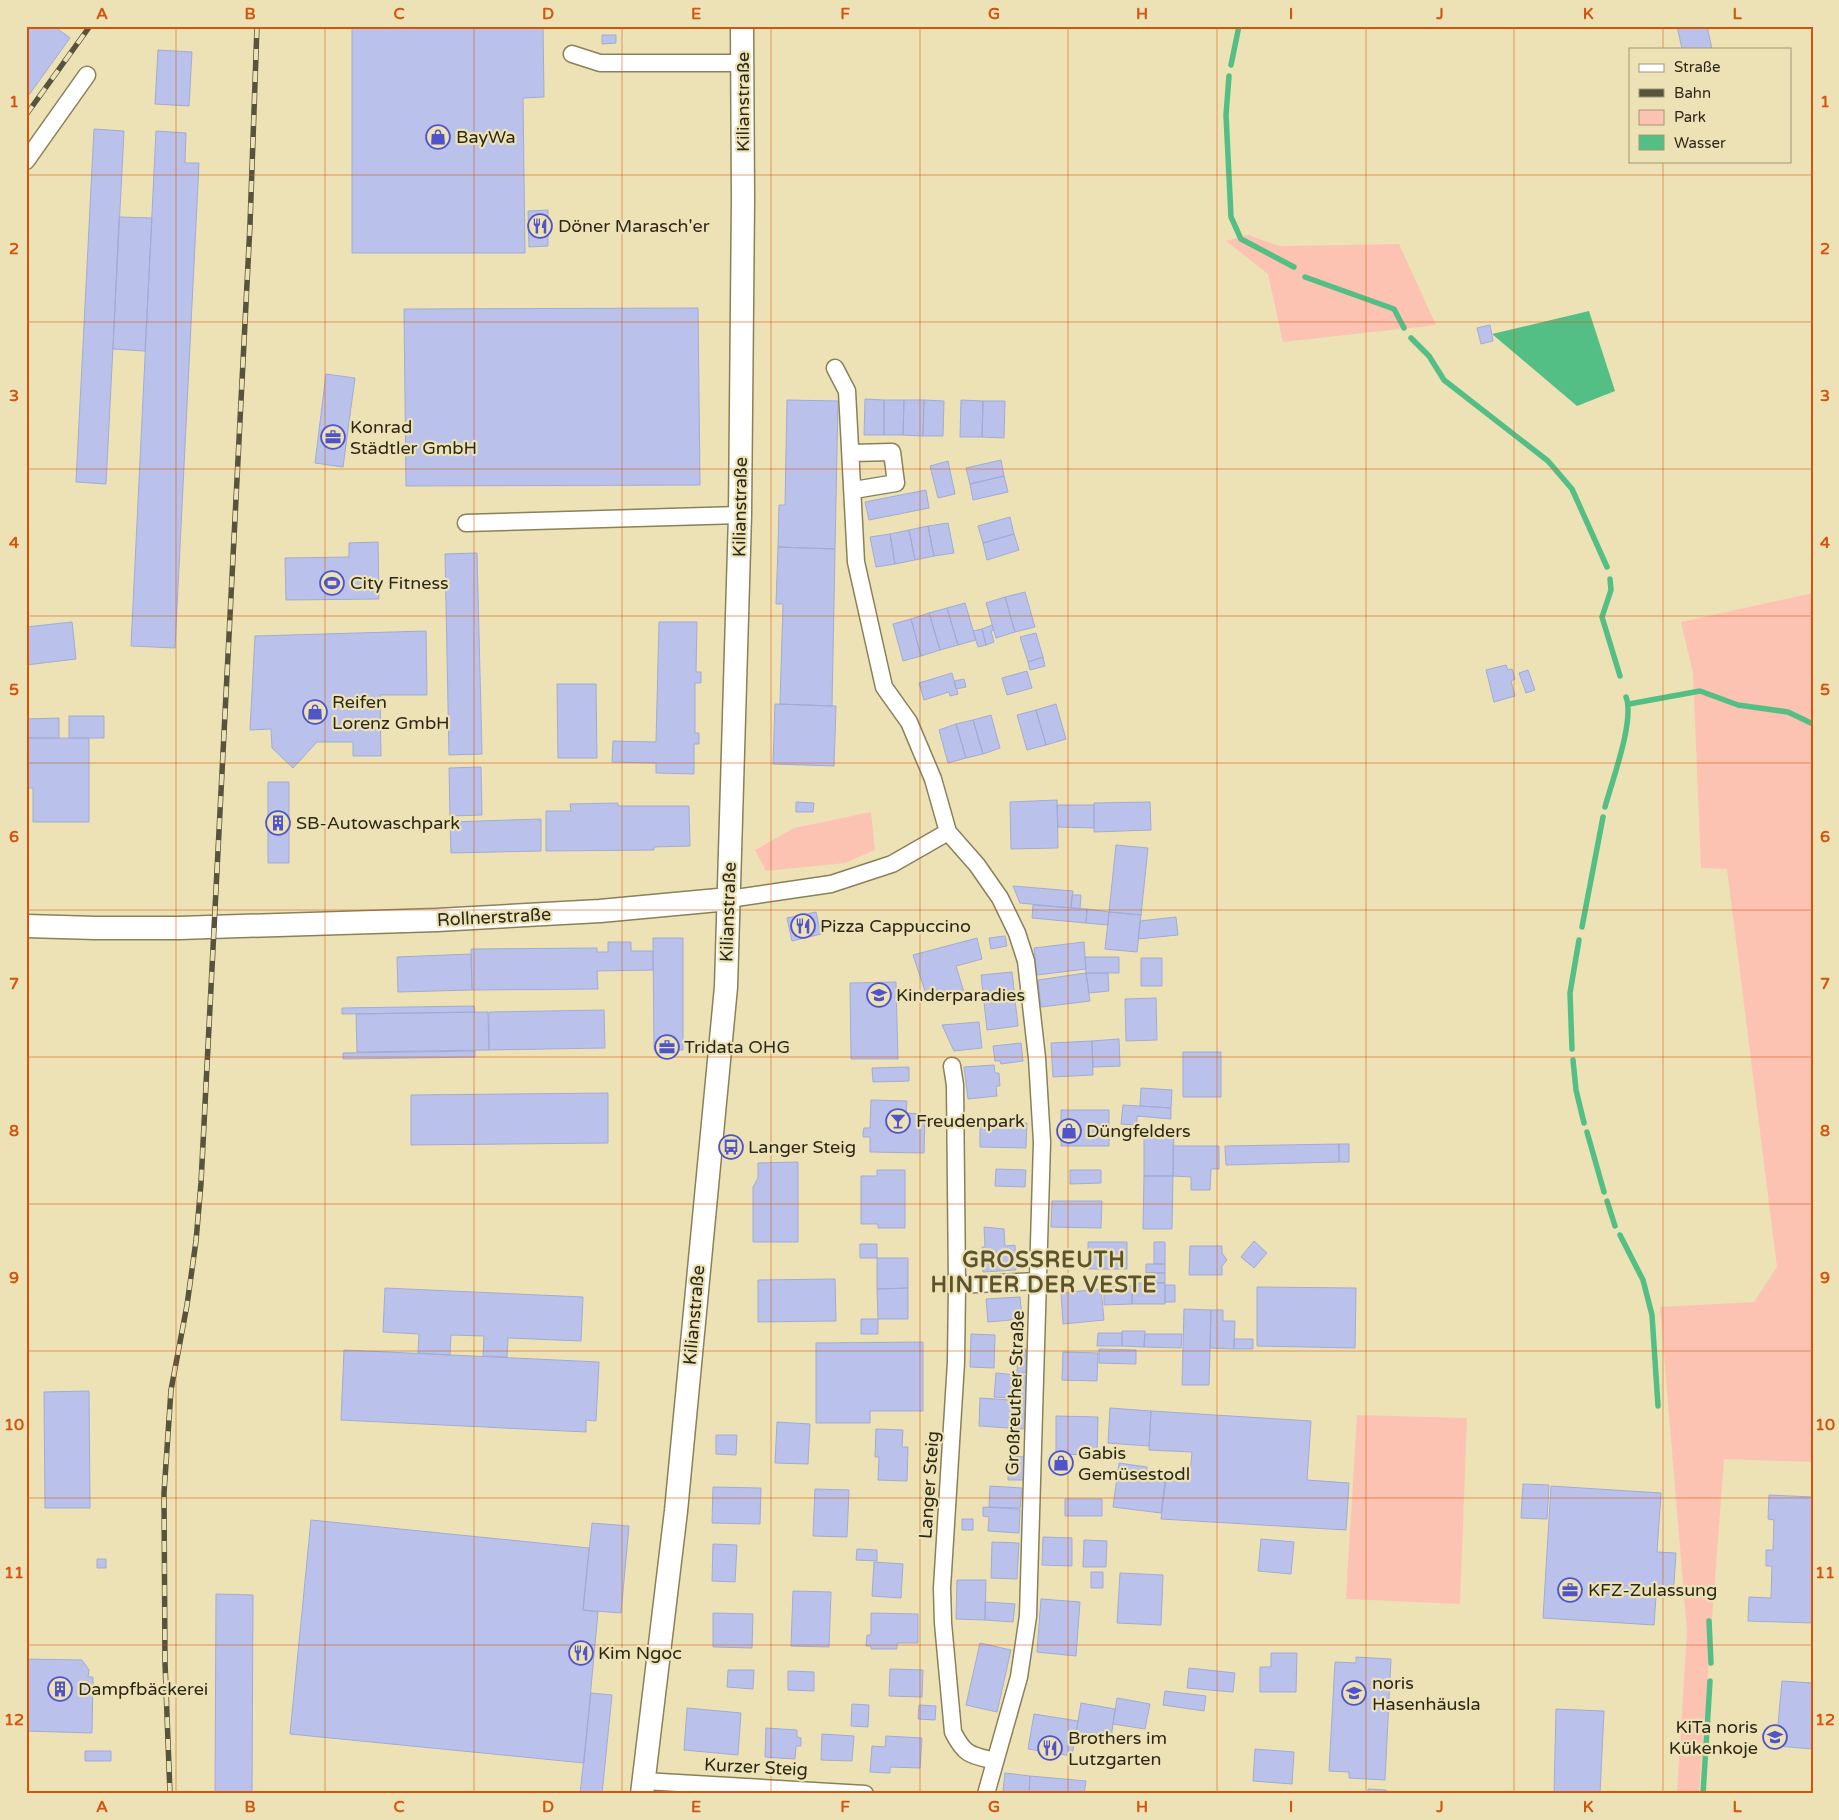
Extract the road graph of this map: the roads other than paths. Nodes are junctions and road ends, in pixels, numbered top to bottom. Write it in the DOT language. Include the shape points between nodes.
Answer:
graph roads {
  1 [pos="742,26"];
  2 [pos="572,54"];
  3 [pos="743,63"];
  4 [pos="87,75"];
  5 [pos="26,161"];
  6 [pos="835,368"];
  7 [pos="851,453"];
  8 [pos="854,490"];
  9 [pos="740,515"];
  10 [pos="466,523"];
  11 [pos="948,832"];
  12 [pos="730,899"];
  13 [pos="26,926"];
  14 [pos="952,1066"];
  15 [pos="1038,1281"];
  16 [pos="958,1285"];
  17 [pos="995,1761"];
  18 [pos="643,1787"];
  19 [pos="865,1794"];
  20 [pos="986,1794"];
  1 -- 3 [label="main road, Kilianstraße"];
  2 -- 3 [label="street" via="600,63"];
  3 -- 9 [label="main road, Kilianstraße"];
  4 -- 5 [label="street"];
  6 -- 7 [label="street, Großreuther Straße" via="847,391"];
  7 -- 8 [label="street, Großreuther Straße"];
  7 -- 8 [label="street" via="892,452 896,483"];
  8 -- 11 [label="street, Großreuther Straße" via="856,562 884,687 909,722 933,779"];
  9 -- 10 [label="street"];
  9 -- 12 [label="main road, Kilianstraße"];
  11 -- 12 [label="street, Rollnerstraße" via="892,864 831,884"];
  11 -- 15 [label="street, Großreuther Straße" via="1000,898 1017,932 1026,961 1042,1142"];
  12 -- 13 [label="main road, Rollnerstraße" via="600,911 428,920 179,928"];
  12 -- 18 [label="main road, Kilianstraße" via="719,1070 676,1511"];
  14 -- 16 [label="street, Langer Steig"];
  15 -- 16 [label="street"];
  15 -- 17 [label="street, Großreuther Straße" via="1028,1616 1019,1677"];
  16 -- 17 [label="street, Langer Steig" via="942,1588 943,1623 953,1732 968,1753"];
  17 -- 20 [label="street, Großreuther Straße"];
  18 -- 19 [label="street, Kurzer Steig"];
}
